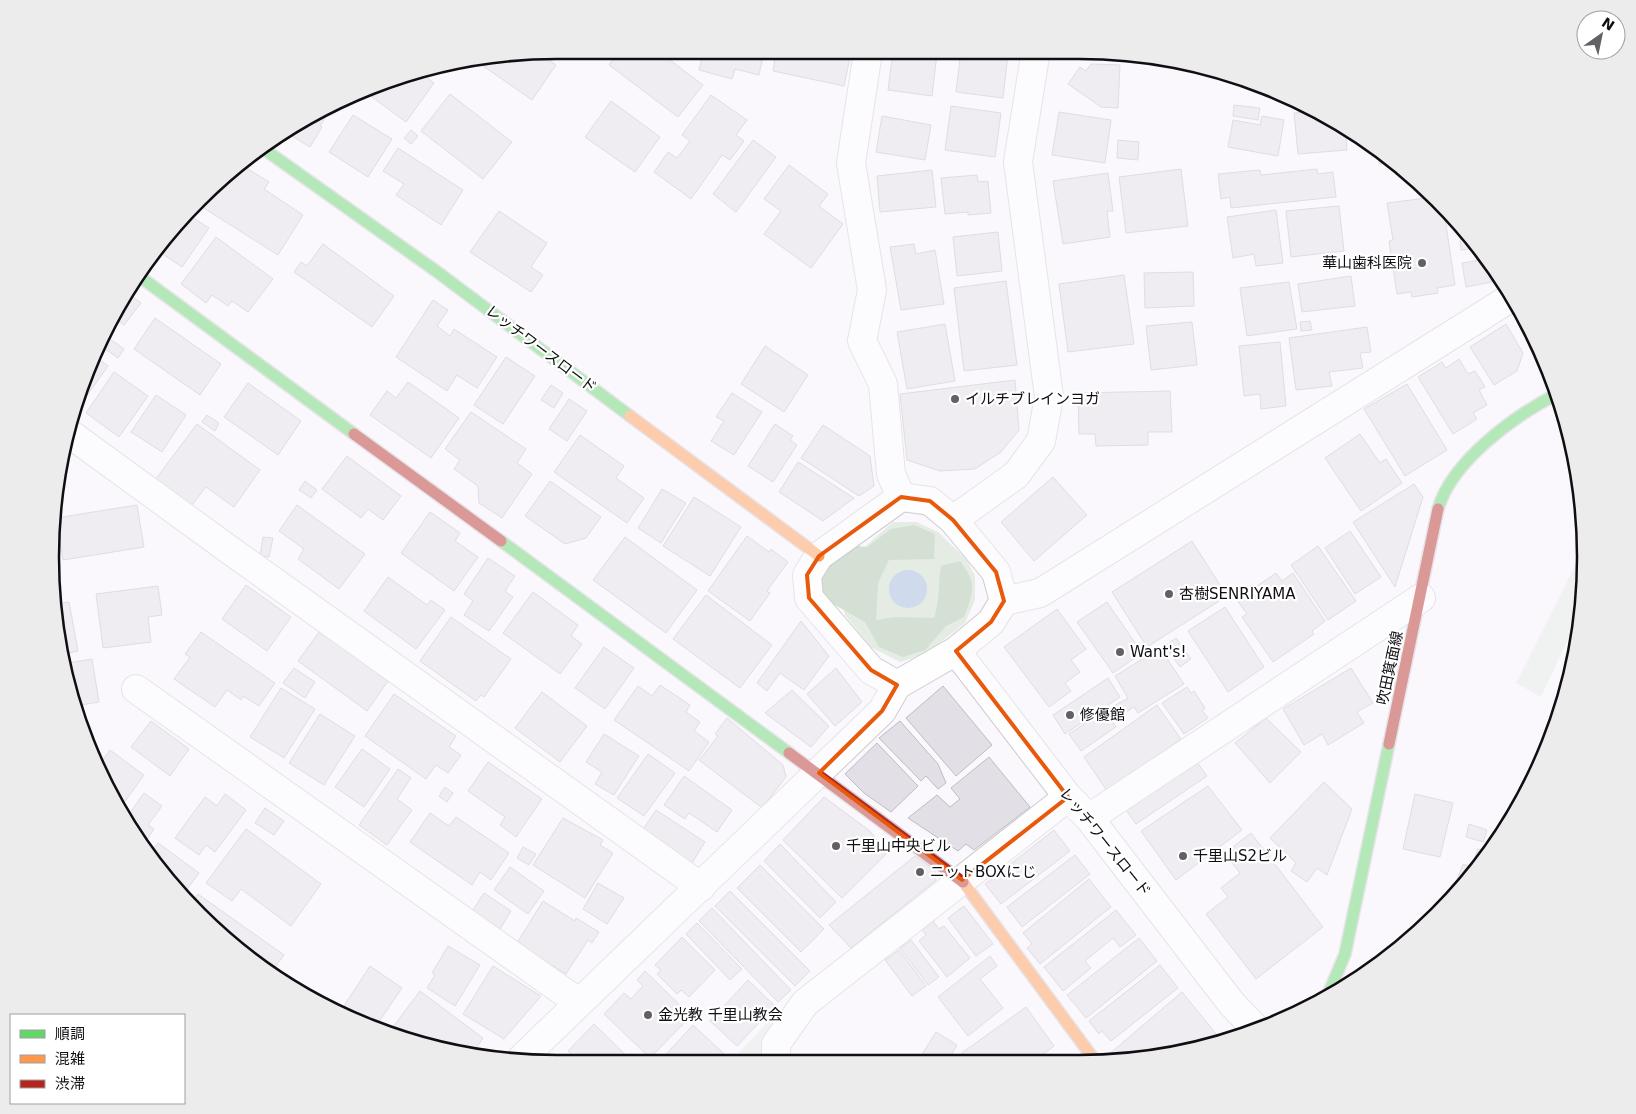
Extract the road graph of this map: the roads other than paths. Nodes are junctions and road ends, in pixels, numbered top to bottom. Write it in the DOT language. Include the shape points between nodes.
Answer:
graph roads {
  1 [pos="867,59"];
  2 [pos="1035,59"];
  3 [pos="268,152"];
  4 [pos="144,279"];
  5 [pos="1506,301"];
  6 [pos="1551,396"];
  7 [pos="74,437"];
  8 [pos="901,496"];
  9 [pos="953,520"];
  10 [pos="819,556"];
  11 [pos="1421,598"];
  12 [pos="1004,601"];
  13 [pos="956,651"];
  14 [pos="897,685"];
  15 [pos="136,689"];
  16 [pos="819,774"];
  17 [pos="1068,797"];
  18 [pos="1089,818"];
  19 [pos="962,880"];
  20 [pos="701,887"];
  21 [pos="1331,986"];
  22 [pos="578,1002"];
  23 [pos="1251,1024"];
  24 [pos="526,1054"];
  25 [pos="776,1055"];
  26 [pos="1091,1055"];
  1 -- 8 [label="street" via="851,163 872,290 862,341 883,384 891,474"];
  2 -- 9 [label="street" via="1018,162 1049,397 1045,424 1041,441 1016,475"];
  3 -- 10 [label="street, レッチワースロード" via="436,271"];
  4 -- 16 [label="street"];
  5 -- 12 [label="street" via="1040,592"];
  6 -- 11 [label="street, 吹田箕面線" via="1542,400 1453,476 1439,506"];
  7 -- 20 [label="street"];
  8 -- 9 [label="street" via="930,501"];
  8 -- 10 [label="street"];
  9 -- 12 [label="street" via="996,572"];
  10 -- 14 [label="street" via="808,575 809,598 871,670"];
  11 -- 18 [label="street"];
  11 -- 21 [label="street, 吹田箕面線" via="1345,954"];
  12 -- 13 [label="street" via="991,622"];
  13 -- 14 [label="street"];
  13 -- 17 [label="street, レッチワースロード"];
  14 -- 16 [label="street" via="882,711"];
  15 -- 22 [label="street"];
  16 -- 19 [label="street"];
  16 -- 20 [label="street"];
  17 -- 18 [label="street, レッチワースロード"];
  17 -- 19 [label="street"];
  18 -- 23 [label="street, レッチワースロード"];
  19 -- 25 [label="street" via="805,1003 776,1044"];
  19 -- 26 [label="street"];
  20 -- 22 [label="street"];
  22 -- 24 [label="street"];
}
